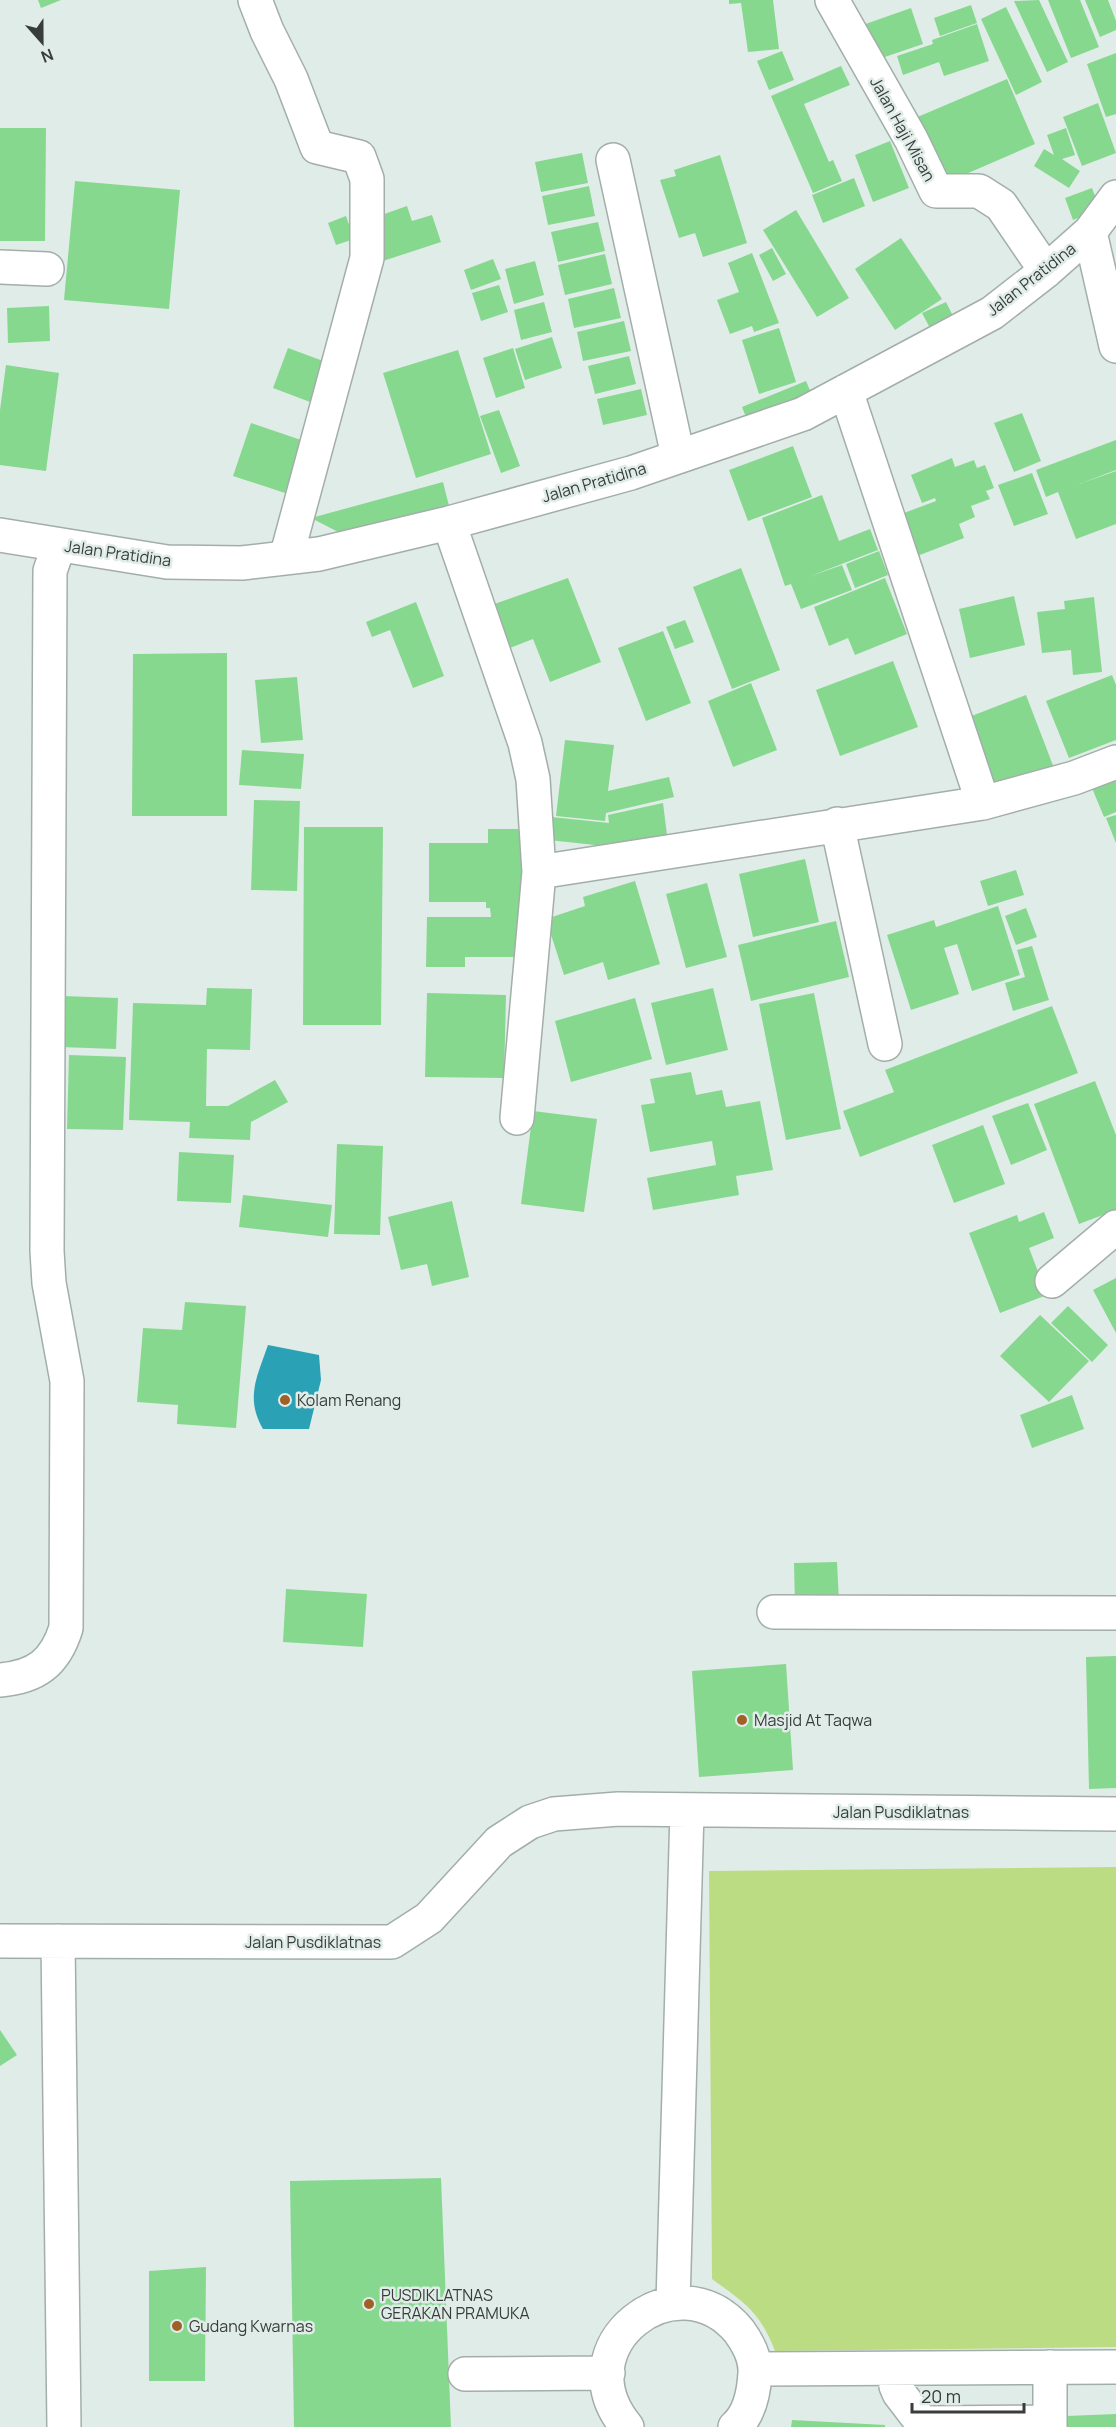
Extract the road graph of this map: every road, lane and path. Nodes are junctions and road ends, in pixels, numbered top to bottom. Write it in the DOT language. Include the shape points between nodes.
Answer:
graph roads {
  1 [pos="255,0"];
  2 [pos="832,0"];
  3 [pos="613,160"];
  4 [pos="1116,197"];
  5 [pos="1090,232"];
  6 [pos="0,267"];
  7 [pos="47,269"];
  8 [pos="1046,271"];
  9 [pos="1116,346"];
  10 [pos="846,391"];
  11 [pos="678,456"];
  12 [pos="449,523"];
  13 [pos="0,536"];
  14 [pos="59,545"];
  15 [pos="286,558"];
  16 [pos="1116,762"];
  17 [pos="983,803"];
  18 [pos="837,824"];
  19 [pos="539,872"];
  20 [pos="885,1044"];
  21 [pos="517,1118"];
  22 [pos="1116,1227"];
  23 [pos="1052,1281"];
  24 [pos="774,1612"];
  25 [pos="1116,1613"];
  26 [pos="0,1680"];
  27 [pos="687,1811"];
  28 [pos="1116,1814"];
  29 [pos="0,1941"];
  30 [pos="58,1941"];
  31 [pos="673,2303"];
  32 [pos="1050,2367"];
  33 [pos="1116,2367"];
  34 [pos="895,2368"];
  35 [pos="756,2369"];
  36 [pos="608,2373"];
  37 [pos="465,2374"];
  38 [pos="922,2425"];
  39 [pos="1050,2425"];
  40 [pos="64,2427"];
  41 [pos="627,2427"];
  42 [pos="735,2427"];
  1 -- 15 [label="street" via="317,147 359,157 367,179 367,258"];
  2 -- 8 [label="street, Jalan Haji Misan" via="936,191 979,191 1001,205"];
  3 -- 11 [label="street"];
  4 -- 5 [label="street, Jalan Pratidina"];
  5 -- 8 [label="street, Jalan Pratidina"];
  5 -- 9 [label="street"];
  6 -- 7 [label="street"];
  8 -- 10 [label="street, Jalan Pratidina" via="992,313"];
  10 -- 11 [label="street, Jalan Pratidina" via="803,414"];
  10 -- 17 [label="street"];
  11 -- 12 [label="street, Jalan Pratidina" via="631,473"];
  12 -- 15 [label="street, Jalan Pratidina" via="319,554"];
  12 -- 19 [label="street" via="525,743 538,824"];
  13 -- 14 [label="street, Jalan Pratidina"];
  14 -- 15 [label="street, Jalan Pratidina" via="167,562"];
  14 -- 26 [label="street" via="50,571 47,1251 67,1381 66,1628 61,1647 44,1666 27,1675"];
  16 -- 17 [label="street"];
  17 -- 18 [label="street"];
  18 -- 19 [label="street"];
  18 -- 20 [label="street"];
  19 -- 21 [label="street"];
  22 -- 23 [label="street"];
  24 -- 25 [label="street"];
  27 -- 28 [label="street, Jalan Pusdiklatnas"];
  27 -- 30 [label="street, Jalan Pusdiklatnas" via="585,1811 554,1814 530,1822 499,1842 429,1918 392,1942"];
  27 -- 31 [label="street"];
  29 -- 30 [label="street, Jalan Pusdiklatnas"];
  30 -- 40 [label="street"];
  31 -- 35 [label="street" via="702,2306 729,2319 747,2342"];
  31 -- 36 [label="street" via="645,2312 623,2330 609,2356"];
  32 -- 33 [label="street"];
  32 -- 34 [label="street"];
  32 -- 39 [label="street"];
  34 -- 35 [label="street"];
  34 -- 38 [label="street" via="899,2393"];
  35 -- 42 [label="street" via="753,2398"];
  36 -- 37 [label="street"];
  36 -- 41 [label="street" via="606,2385 615,2413"];
  38 -- 39 [label="street"];
}
